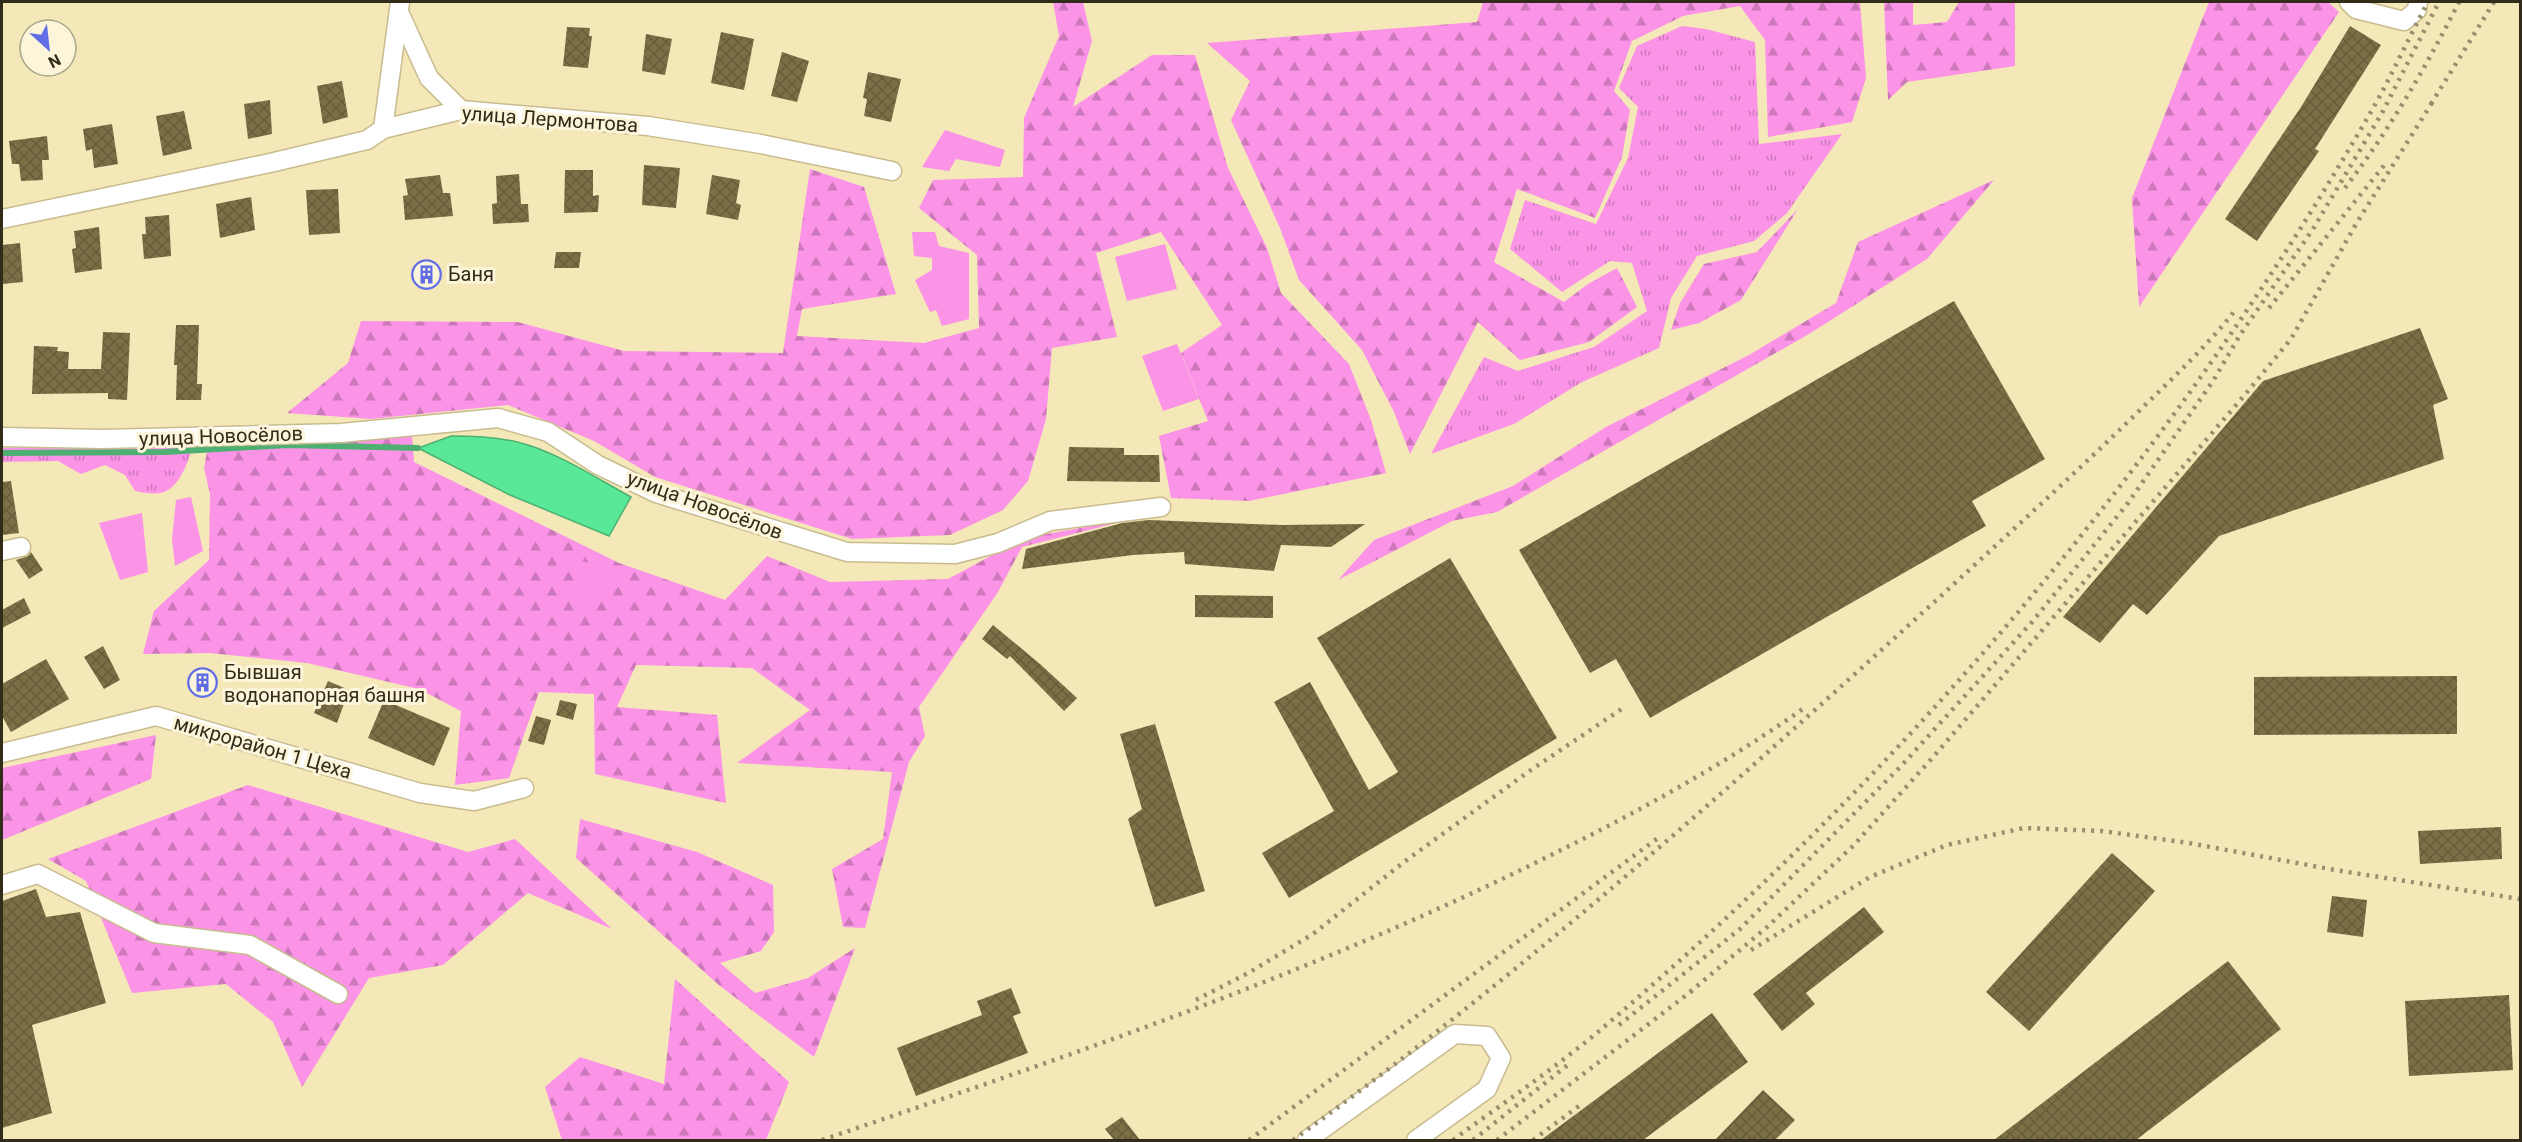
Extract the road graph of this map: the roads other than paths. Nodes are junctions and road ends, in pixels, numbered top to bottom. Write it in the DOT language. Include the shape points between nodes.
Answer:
graph roads {
  1 [pos="2349,2"];
  2 [pos="2418,2"];
  3 [pos="399,6"];
  4 [pos="461,110"];
  5 [pos="383,129"];
  6 [pos="892,171"];
  7 [pos="2,219"];
  8 [pos="2,437"];
  9 [pos="1161,507"];
  10 [pos="21,547"];
  11 [pos="2,551"];
  12 [pos="2,753"];
  13 [pos="524,788"];
  14 [pos="2,885"];
  15 [pos="338,994"];
  16 [pos="1308,1140"];
  17 [pos="1416,1140"];
  1 -- 2 [label="street" via="2356,9 2404,21 2417,10"];
  3 -- 4 [label="street" via="429,78"];
  3 -- 5 [label="street"];
  4 -- 5 [label="street, улица Лермонтова"];
  4 -- 6 [label="street, улица Лермонтова" via="648,126"];
  5 -- 7 [label="street, улица Лермонтова" via="367,140 270,164"];
  8 -- 9 [label="street, улица Новосёлов" via="103,439 341,433 498,418 548,432 598,465 656,493 847,552 955,554 998,543 1050,521"];
  10 -- 11 [label="street"];
  12 -- 13 [label="street, микрорайон 1 Цеха" via="156,716 420,793 474,801"];
  14 -- 15 [label="street" via="38,874 154,933 250,945"];
  16 -- 17 [label="street" via="1455,1034 1487,1035 1501,1058 1487,1089"];
}
